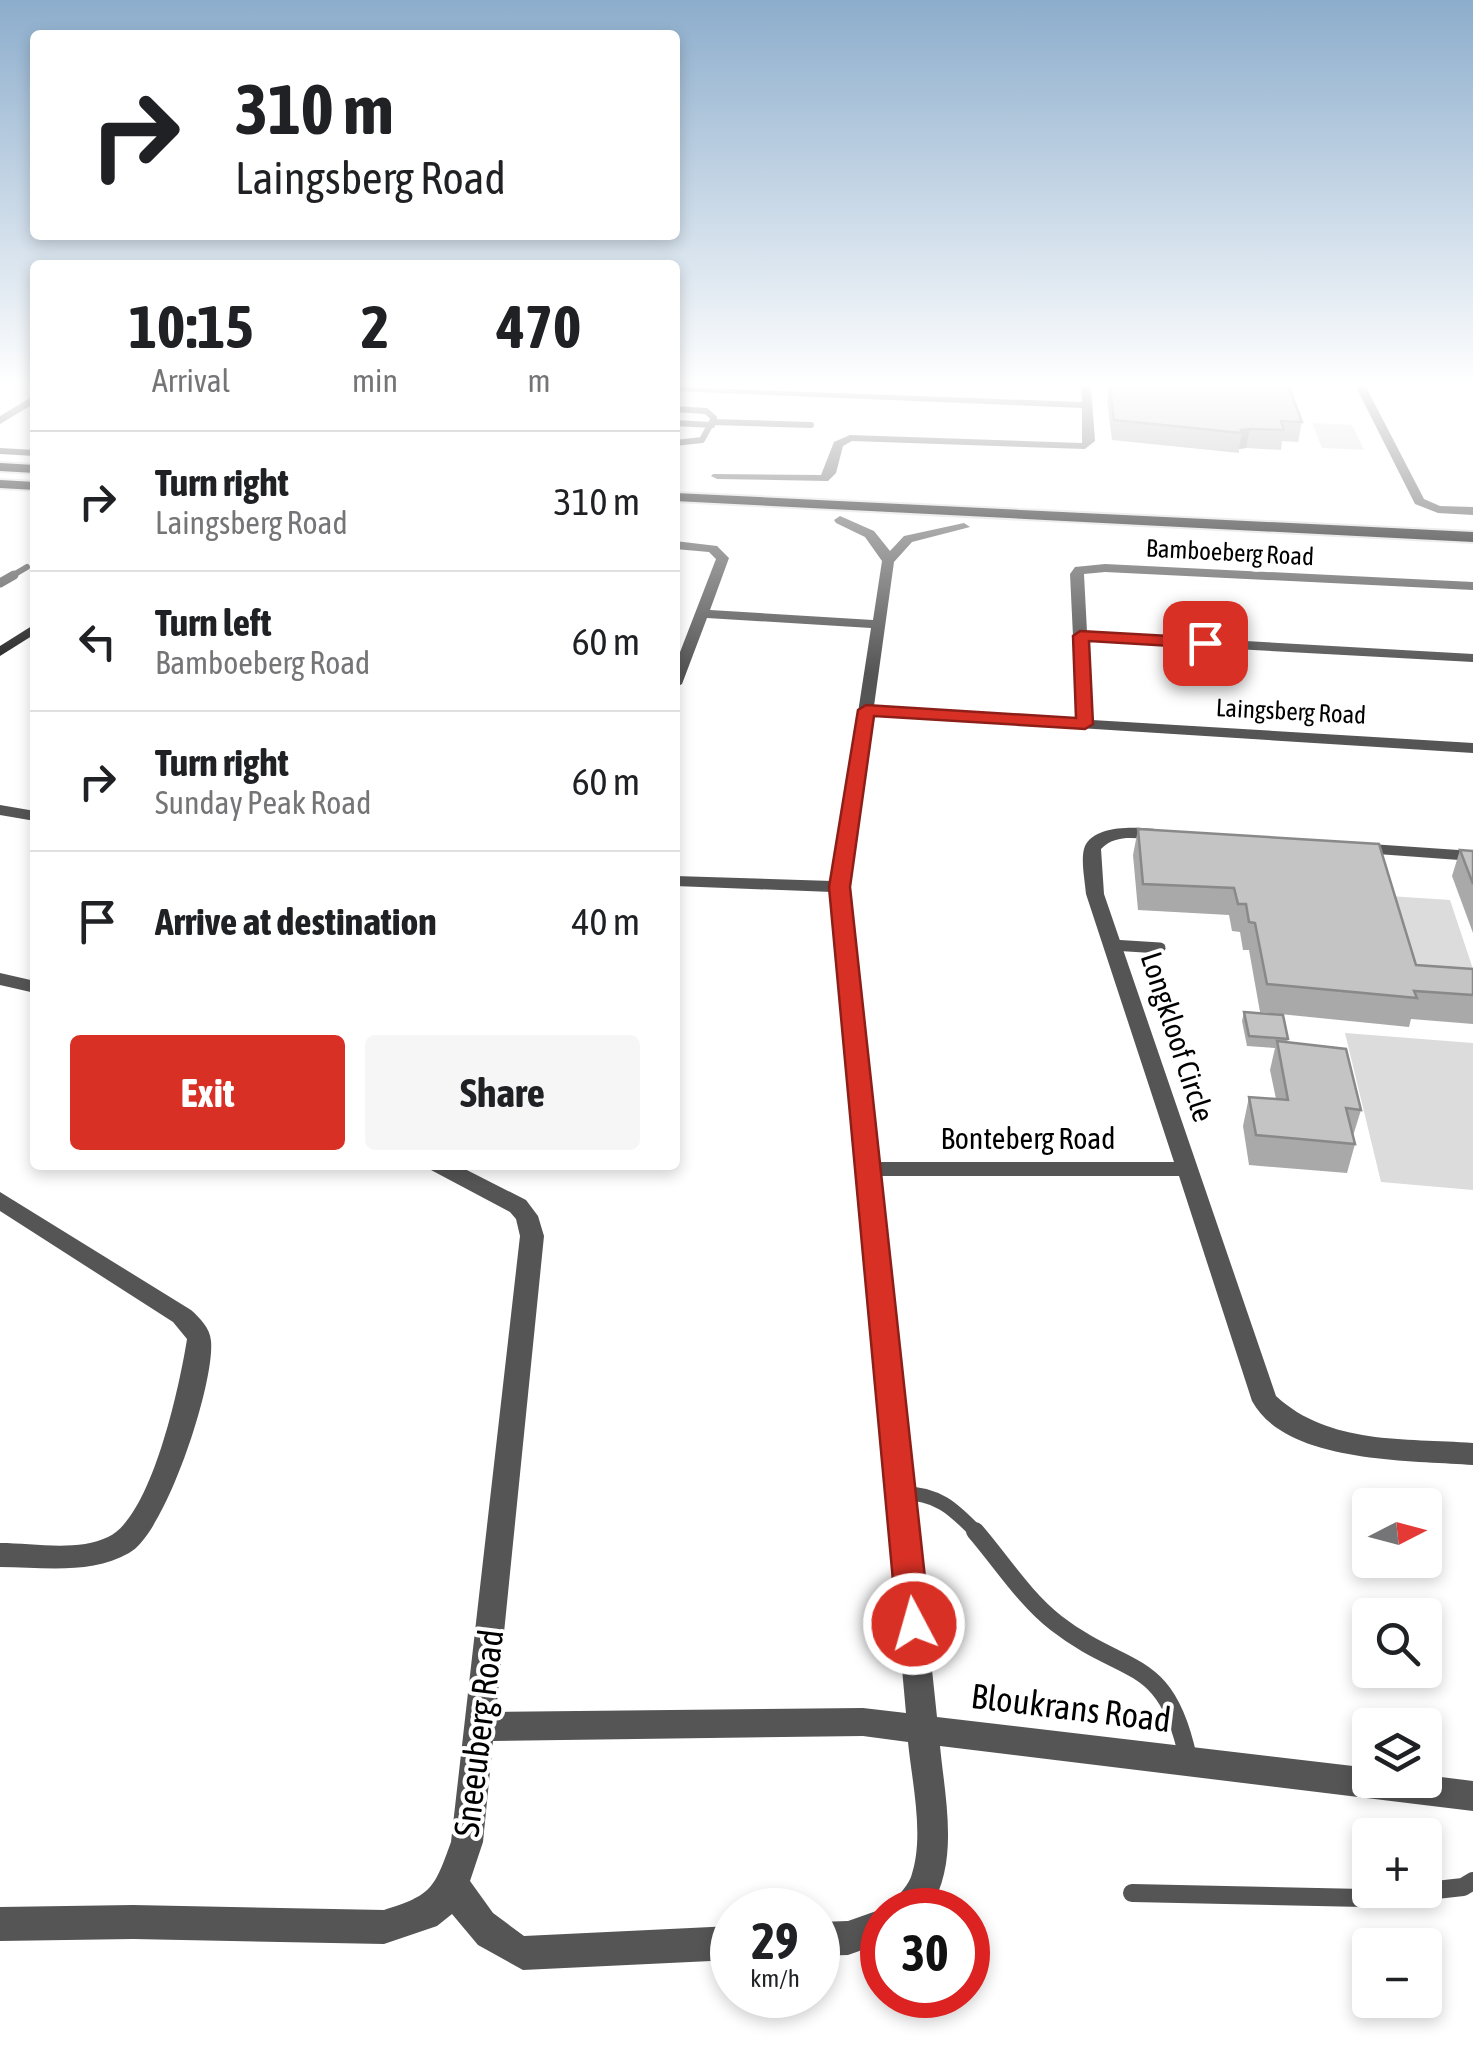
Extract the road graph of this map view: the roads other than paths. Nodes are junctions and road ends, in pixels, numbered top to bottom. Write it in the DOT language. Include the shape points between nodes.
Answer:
graph roads {
  1 [pos="1410,483"];
  2 [pos="0,484"];
  3 [pos="30,486"];
  4 [pos="680,498"];
  5 [pos="1473,511"];
  6 [pos="680,512"];
  7 [pos="840,520"];
  8 [pos="964,526"];
  9 [pos="1473,537"];
  10 [pos="680,546"];
  11 [pos="1473,552"];
  12 [pos="888,561"];
  13 [pos="26,567"];
  14 [pos="0,584"];
  15 [pos="1473,586"];
  16 [pos="703,614"];
  17 [pos="878,624"];
  18 [pos="30,635"];
  19 [pos="1080,636"];
  20 [pos="0,654"];
  21 [pos="1473,658"];
  22 [pos="680,672"];
  23 [pos="866,710"];
  24 [pos="1085,724"];
  25 [pos="1473,748"];
  26 [pos="0,810"];
  27 [pos="30,815"];
  28 [pos="1191,837"];
  29 [pos="1340,847"];
  30 [pos="1473,856"];
  31 [pos="680,881"];
  32 [pos="840,887"];
  33 [pos="1112,944"];
  34 [pos="1160,948"];
  35 [pos="0,979"];
  36 [pos="30,986"];
  37 [pos="869,1169"];
  38 [pos="1186,1169"];
  39 [pos="449,1170"];
  40 [pos="0,1200"];
  41 [pos="1473,1454"];
  42 [pos="901,1492"];
  43 [pos="0,1554"];
  44 [pos="479,1727"];
  45 [pos="924,1727"];
  46 [pos="1189,1760"];
  47 [pos="1473,1796"];
  48 [pos="1473,1882"];
  49 [pos="454,1883"];
  50 [pos="922,1888"];
  51 [pos="1132,1893"];
  52 [pos="0,1924"];
  53 [pos="710,1944"];
  1 -- 5 [label="street" via="1419,501"];
  2 -- 3 [label="main road"];
  4 -- 9 [label="main road"];
  6 -- 7 [label="main road"];
  7 -- 8 [label="main road"];
  7 -- 12 [label="street" via="872,533"];
  8 -- 11 [label="main road"];
  8 -- 12 [label="street" via="908,539"];
  10 -- 16 [label="street" via="722,554"];
  12 -- 17 [label="street"];
  13 -- 14 [label="lane"];
  15 -- 19 [label="street, Bamboeberg Road" via="1085,568 1077,574"];
  16 -- 17 [label="street"];
  16 -- 22 [label="street"];
  17 -- 23 [label="street"];
  18 -- 20 [label="main road"];
  19 -- 21 [label="street"];
  19 -- 24 [label="street, Bamboeberg Road"];
  23 -- 24 [label="street, Laingsberg Road"];
  23 -- 32 [label="street"];
  24 -- 25 [label="street, Laingsberg Road"];
  26 -- 27 [label="street"];
  28 -- 33 [label="street, Longkloof Circle" via="1124,832 1094,844 1096,894"];
  29 -- 30 [label="street"];
  31 -- 32 [label="street"];
  32 -- 37 [label="street"];
  33 -- 34 [label="lane"];
  33 -- 38 [label="street, Longkloof Circle"];
  35 -- 36 [label="street"];
  37 -- 38 [label="street, Bonteberg Road"];
  37 -- 42 [label="street"];
  38 -- 41 [label="street, Longkloof Circle" via="1259,1387 1275,1413 1318,1437"];
  39 -- 44 [label="street, Sneeuberg Road" via="518,1206 532,1236"];
  40 -- 43 [label="street" via="182,1316 199,1339 155,1503 137,1534 104,1551"];
  42 -- 45 [label="street"];
  42 -- 46 [label="lane" via="935,1496 1052,1620 1146,1676 1178,1715"];
  44 -- 45 [label="street, Bloukrans Road"];
  44 -- 49 [label="street, Sneeuberg Road" via="467,1842"];
  45 -- 46 [label="street, Bloukrans Road"];
  45 -- 50 [label="street" via="932,1826"];
  46 -- 47 [label="street, Bloukrans Road"];
  48 -- 51 [label="lane" via="1364,1898"];
  49 -- 52 [label="street" via="424,1914 384,1927"];
  49 -- 53 [label="street" via="472,1919 494,1940 523,1953"];
}
